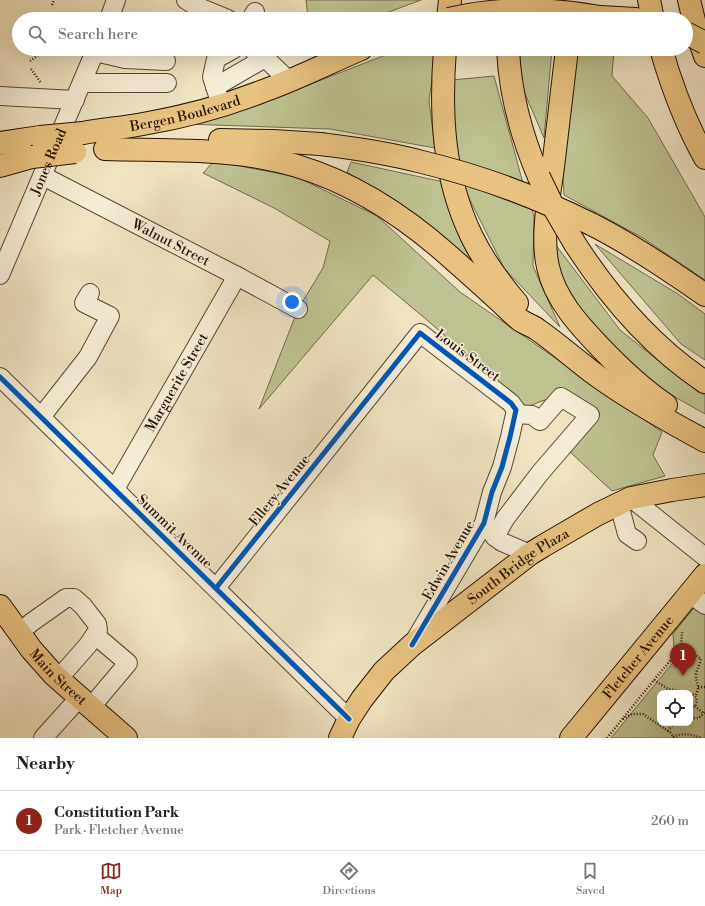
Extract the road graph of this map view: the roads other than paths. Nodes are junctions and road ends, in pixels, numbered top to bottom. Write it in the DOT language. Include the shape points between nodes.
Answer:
graph roads {
  1 [pos="116,0"];
  2 [pos="186,0"];
  3 [pos="450,0"];
  4 [pos="499,0"];
  5 [pos="507,0"];
  6 [pos="573,0"];
  7 [pos="649,0"];
  8 [pos="689,0"];
  9 [pos="112,12"];
  10 [pos="211,12"];
  11 [pos="449,12"];
  12 [pos="486,12"];
  13 [pos="502,12"];
  14 [pos="507,12"];
  15 [pos="571,12"];
  16 [pos="574,12"];
  17 [pos="652,12"];
  18 [pos="692,12"];
  19 [pos="693,17"];
  20 [pos="693,37"];
  21 [pos="705,43"];
  22 [pos="693,51"];
  23 [pos="94,56"];
  24 [pos="114,56"];
  25 [pos="221,56"];
  26 [pos="257,56"];
  27 [pos="261,56"];
  28 [pos="345,56"];
  29 [pos="445,56"];
  30 [pos="509,56"];
  31 [pos="566,56"];
  32 [pos="663,56"];
  33 [pos="705,57"];
  34 [pos="166,61"];
  35 [pos="289,81"];
  36 [pos="82,83"];
  37 [pos="167,83"];
  38 [pos="0,96"];
  39 [pos="218,96"];
  40 [pos="75,100"];
  41 [pos="4,141"];
  42 [pos="79,142"];
  43 [pos="36,147"];
  44 [pos="105,149"];
  45 [pos="705,158"];
  46 [pos="0,162"];
  47 [pos="0,166"];
  48 [pos="43,176"];
  49 [pos="0,275"];
  50 [pos="237,276"];
  51 [pos="90,293"];
  52 [pos="705,295"];
  53 [pos="298,309"];
  54 [pos="537,330"];
  55 [pos="0,377"];
  56 [pos="705,382"];
  57 [pos="361,407"];
  58 [pos="515,414"];
  59 [pos="41,417"];
  60 [pos="699,438"];
  61 [pos="705,485"];
  62 [pos="115,489"];
  63 [pos="625,501"];
  64 [pos="484,523"];
  65 [pos="495,537"];
  66 [pos="637,541"];
  67 [pos="530,554"];
  68 [pos="705,557"];
  69 [pos="705,575"];
  70 [pos="216,588"];
  71 [pos="697,600"];
  72 [pos="0,606"];
  73 [pos="19,633"];
  74 [pos="95,635"];
  75 [pos="412,645"];
  76 [pos="58,679"];
  77 [pos="85,702"];
  78 [pos="345,728"];
  79 [pos="43,738"];
  80 [pos="126,738"];
  81 [pos="571,738"];
  1 -- 9 [label="street"];
  2 -- 10 [label="street"];
  3 -- 11 [label="main road"];
  4 -- 13 [label="main road"];
  5 -- 14 [label="main road"];
  6 -- 15 [label="main road"];
  7 -- 17 [label="main road"];
  8 -- 18 [label="main road"];
  12 -- 16 [label="main road, bridge" via="534,9"];
  19 -- 33 [label="main road"];
  20 -- 21 [label="main road, bridge"];
  22 -- 33 [label="main road"];
  23 -- 36 [label="street, Jones Road"];
  24 -- 34 [label="street"];
  25 -- 39 [label="street" via="216,59 212,77"];
  26 -- 39 [label="street"];
  27 -- 35 [label="street"];
  28 -- 35 [label="main road, Bergen Boulevard"];
  29 -- 54 [label="main road" via="445,143 459,205 488,265"];
  30 -- 56 [label="main road, bridge" via="515,106 525,143 556,212 575,244 601,281 638,325 674,360"];
  31 -- 60 [label="main road" via="546,222 546,256 550,277 563,303 590,337 627,376 683,417"];
  32 -- 45 [label="main road" via="673,87"];
  35 -- 39 [label="main road, Bergen Boulevard" via="264,91"];
  36 -- 37 [label="street"];
  36 -- 40 [label="street, Jones Road"];
  38 -- 40 [label="street"];
  39 -- 42 [label="main road, Bergen Boulevard" via="196,112 118,128"];
  40 -- 48 [label="street, Jones Road"];
  41 -- 43 [label="main road, Bergen Boulevard"];
  42 -- 43 [label="main road, Bergen Boulevard, bridge"];
  42 -- 44 [label="main road, Bergen Boulevard"];
  43 -- 46 [label="main road, Bergen Boulevard"];
  43 -- 47 [label="main road"];
  44 -- 52 [label="main road, bridge" via="196,141 273,140 320,144 422,162 497,184 567,212 615,236"];
  44 -- 54 [label="main road" via="236,154 283,162 347,185 415,227 521,321"];
  48 -- 49 [label="street, Jones Road"];
  48 -- 50 [label="street, Walnut Street"];
  50 -- 53 [label="street, Walnut Street"];
  50 -- 62 [label="street, Marguerite Street"];
  51 -- 59 [label="street" via="84,303 110,316 88,357"];
  54 -- 60 [label="main road" via="617,390"];
  55 -- 59 [label="street, Summit Avenue"];
  57 -- 58 [label="street, Louis Street" via="420,333 511,403 516,410"];
  57 -- 70 [label="street, Ellery Avenue"];
  58 -- 64 [label="street, Edwin Avenue" via="502,468 492,492"];
  58 -- 65 [label="street" via="532,415 540,421 561,397 590,415 540,473 505,519"];
  59 -- 62 [label="street, Summit Avenue"];
  61 -- 63 [label="main road, South Bridge Plaza"];
  62 -- 70 [label="street, Summit Avenue"];
  63 -- 66 [label="street" via="628,534"];
  63 -- 67 [label="main road, South Bridge Plaza"];
  63 -- 68 [label="street"];
  64 -- 65 [label="street"];
  64 -- 75 [label="street, Edwin Avenue"];
  65 -- 67 [label="street"];
  67 -- 75 [label="main road, South Bridge Plaza"];
  69 -- 71 [label="main road, Fletcher Avenue"];
  70 -- 78 [label="street, Summit Avenue"];
  71 -- 81 [label="main road, Fletcher Avenue"];
  72 -- 73 [label="main road, Main Street"];
  73 -- 74 [label="street" via="66,598 74,598 97,624 98,630"];
  73 -- 76 [label="main road, Main Street"];
  74 -- 76 [label="street"];
  74 -- 77 [label="street" via="128,663"];
  75 -- 78 [label="main road, Edwin Avenue" via="384,671 362,699"];
  76 -- 77 [label="main road, Main Street"];
  77 -- 79 [label="street"];
  77 -- 80 [label="main road, Main Street"];
}
